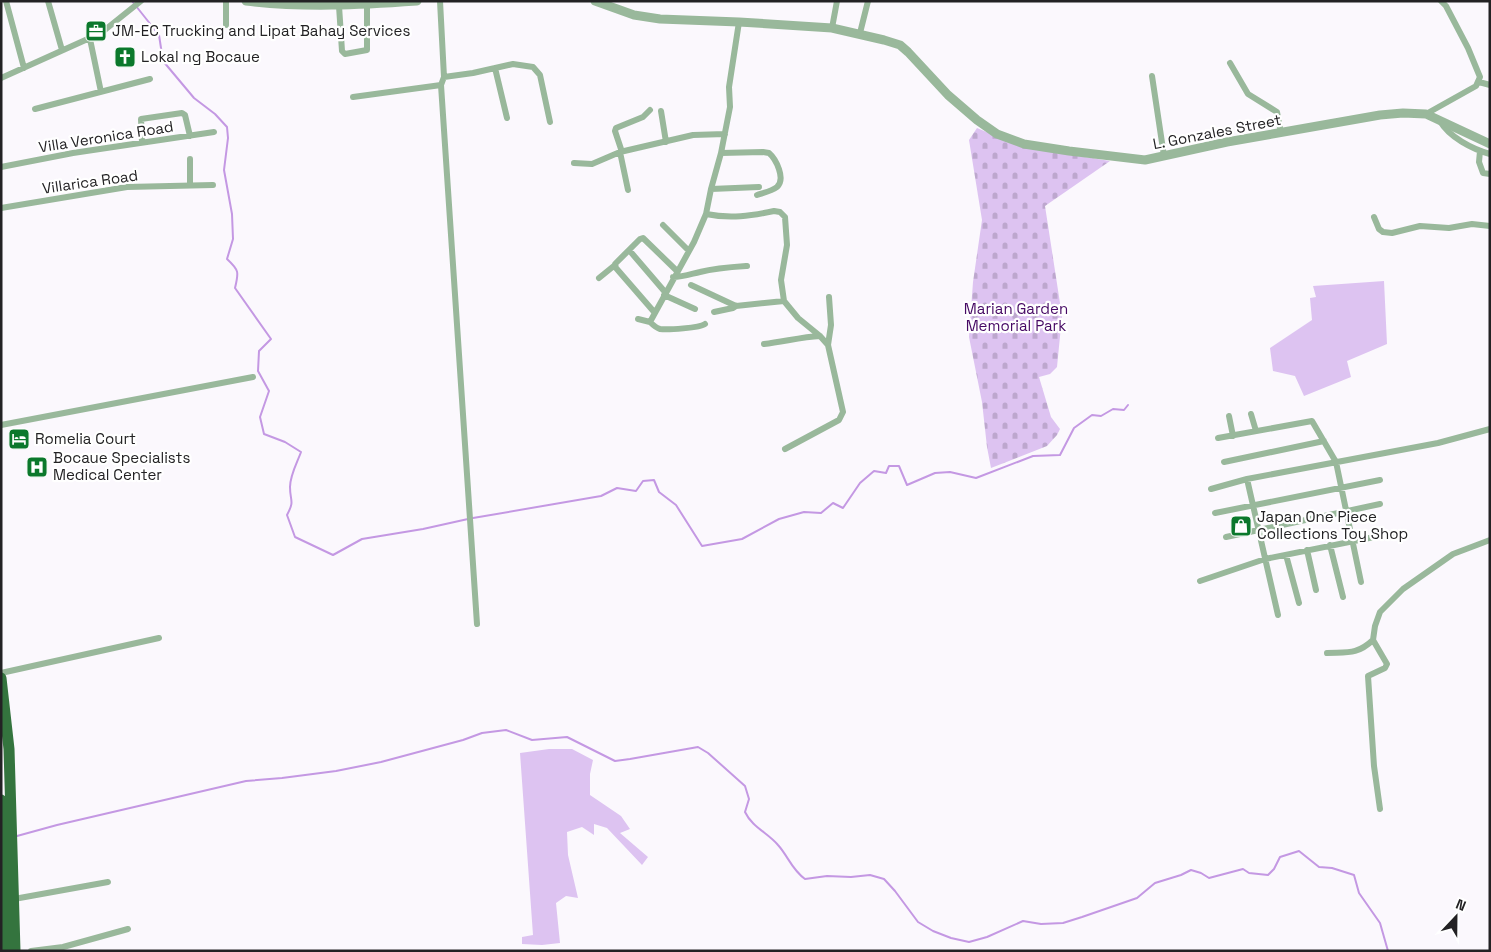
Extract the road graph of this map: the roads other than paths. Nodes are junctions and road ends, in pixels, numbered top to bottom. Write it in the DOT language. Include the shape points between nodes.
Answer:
graph roads {
  1 [pos="6,1"];
  2 [pos="48,1"];
  3 [pos="140,1"];
  4 [pos="226,1"];
  5 [pos="246,1"];
  6 [pos="417,1"];
  7 [pos="440,1"];
  8 [pos="594,1"];
  9 [pos="837,1"];
  10 [pos="868,1"];
  11 [pos="1442,1"];
  12 [pos="367,5"];
  13 [pos="339,6"];
  14 [pos="739,22"];
  15 [pos="226,25"];
  16 [pos="832,28"];
  17 [pos="860,34"];
  18 [pos="90,39"];
  19 [pos="62,50"];
  20 [pos="1230,63"];
  21 [pos="24,68"];
  22 [pos="495,68"];
  23 [pos="1152,76"];
  24 [pos="444,77"];
  25 [pos="1,78"];
  26 [pos="150,79"];
  27 [pos="1480,82"];
  28 [pos="441,85"];
  29 [pos="1490,85"];
  30 [pos="101,92"];
  31 [pos="353,97"];
  32 [pos="35,109"];
  33 [pos="650,110"];
  34 [pos="661,111"];
  35 [pos="1426,114"];
  36 [pos="507,118"];
  37 [pos="1439,119"];
  38 [pos="550,122"];
  39 [pos="214,132"];
  40 [pos="1281,132"];
  41 [pos="725,134"];
  42 [pos="190,136"];
  43 [pos="142,142"];
  44 [pos="666,142"];
  45 [pos="1490,144"];
  46 [pos="1480,151"];
  47 [pos="621,152"];
  48 [pos="721,153"];
  49 [pos="1490,154"];
  50 [pos="1164,156"];
  51 [pos="190,159"];
  52 [pos="574,163"];
  53 [pos="1,167"];
  54 [pos="1490,174"];
  55 [pos="190,185"];
  56 [pos="213,185"];
  57 [pos="759,187"];
  58 [pos="711,189"];
  59 [pos="628,190"];
  60 [pos="757,195"];
  61 [pos="1,208"];
  62 [pos="706,214"];
  63 [pos="1374,217"];
  64 [pos="663,225"];
  65 [pos="1490,226"];
  66 [pos="629,250"];
  67 [pos="689,251"];
  68 [pos="615,265"];
  69 [pos="748,266"];
  70 [pos="677,271"];
  71 [pos="673,277"];
  72 [pos="599,278"];
  73 [pos="691,285"];
  74 [pos="665,294"];
  75 [pos="829,297"];
  76 [pos="784,301"];
  77 [pos="736,306"];
  78 [pos="695,309"];
  79 [pos="714,312"];
  80 [pos="655,313"];
  81 [pos="638,319"];
  82 [pos="650,322"];
  83 [pos="705,324"];
  84 [pos="820,336"];
  85 [pos="764,344"];
  86 [pos="828,345"];
  87 [pos="253,377"];
  88 [pos="1252,414"];
  89 [pos="1229,416"];
  90 [pos="1,425"];
  91 [pos="1490,429"];
  92 [pos="1256,431"];
  93 [pos="1233,436"];
  94 [pos="1218,438"];
  95 [pos="1324,441"];
  96 [pos="785,449"];
  97 [pos="1224,462"];
  98 [pos="1336,462"];
  99 [pos="1247,479"];
  100 [pos="1380,480"];
  101 [pos="1342,488"];
  102 [pos="1211,489"];
  103 [pos="1380,504"];
  104 [pos="1253,506"];
  105 [pos="1347,511"];
  106 [pos="1215,513"];
  107 [pos="1258,529"];
  108 [pos="1394,533"];
  109 [pos="1226,537"];
  110 [pos="1490,540"];
  111 [pos="1352,541"];
  112 [pos="1330,545"];
  113 [pos="1307,550"];
  114 [pos="1286,555"];
  115 [pos="1265,559"];
  116 [pos="1200,581"];
  117 [pos="1361,582"];
  118 [pos="1316,590"];
  119 [pos="1343,597"];
  120 [pos="1299,603"];
  121 [pos="1278,615"];
  122 [pos="477,624"];
  123 [pos="159,638"];
  124 [pos="1373,640"];
  125 [pos="1326,653"];
  126 [pos="1,673"];
  127 [pos="1,678"];
  128 [pos="5,743"];
  129 [pos="1,800"];
  130 [pos="1380,809"];
  131 [pos="108,882"];
  132 [pos="14,899"];
  133 [pos="128,929"];
  134 [pos="6,951"];
  135 [pos="15,951"];
  136 [pos="31,951"];
  1 -- 21 [label="street"];
  2 -- 19 [label="street"];
  3 -- 18 [label="street" via="101,34"];
  4 -- 15 [label="street"];
  5 -- 13 [label="street"];
  6 -- 12 [label="street"];
  7 -- 24 [label="street"];
  8 -- 14 [label="street, L. Gonzales Street" via="660,20"];
  9 -- 16 [label="street"];
  10 -- 17 [label="street"];
  11 -- 27 [label="street" via="1468,48"];
  12 -- 13 [label="street"];
  12 -- 13 [label="street" via="367,50 345,54 342,51"];
  14 -- 16 [label="street, L. Gonzales Street"];
  14 -- 41 [label="street"];
  16 -- 17 [label="street, L. Gonzales Street"];
  17 -- 50 [label="street, L. Gonzales Street" via="900,46 948,95 1002,136 1024,144 1069,151 1145,160"];
  18 -- 19 [label="street"];
  18 -- 30 [label="street"];
  19 -- 21 [label="street"];
  20 -- 40 [label="street" via="1248,94 1277,112"];
  21 -- 25 [label="street"];
  22 -- 24 [label="street"];
  22 -- 36 [label="street"];
  22 -- 38 [label="street" via="513,64 536,68"];
  23 -- 50 [label="street"];
  24 -- 28 [label="street"];
  26 -- 30 [label="street"];
  27 -- 29 [label="street"];
  27 -- 35 [label="street"];
  28 -- 31 [label="street"];
  28 -- 122 [label="street"];
  30 -- 32 [label="street"];
  33 -- 47 [label="street" via="616,128"];
  34 -- 44 [label="street"];
  35 -- 37 [label="street, L. Gonzales Street"];
  35 -- 40 [label="street, L. Gonzales Street" via="1380,115"];
  37 -- 45 [label="street, L. Gonzales Street"];
  37 -- 46 [label="street" via="1445,130"];
  39 -- 42 [label="street, Villa Veronica Road"];
  40 -- 50 [label="street, L. Gonzales Street"];
  41 -- 44 [label="street" via="693,135"];
  41 -- 48 [label="street"];
  42 -- 43 [label="street, Villa Veronica Road"];
  42 -- 43 [label="street" via="182,113 141,119"];
  43 -- 53 [label="street, Villa Veronica Road"];
  44 -- 47 [label="street"];
  46 -- 49 [label="street"];
  46 -- 54 [label="street" via="1483,173"];
  47 -- 52 [label="street" via="592,164"];
  47 -- 59 [label="street"];
  48 -- 58 [label="street"];
  48 -- 60 [label="street" via="763,152 774,157 780,182 777,187"];
  51 -- 55 [label="street"];
  55 -- 56 [label="street, Villarica Road"];
  55 -- 61 [label="street, Villarica Road" via="127,187"];
  57 -- 58 [label="street"];
  58 -- 62 [label="street"];
  62 -- 67 [label="street"];
  62 -- 76 [label="street" via="722,217 774,211 783,214 786,245 781,280"];
  63 -- 65 [label="street" via="1379,229 1392,233 1420,226"];
  64 -- 67 [label="street"];
  66 -- 68 [label="street"];
  66 -- 70 [label="street" via="645,238"];
  66 -- 74 [label="street"];
  67 -- 70 [label="street"];
  68 -- 72 [label="street"];
  68 -- 80 [label="street"];
  69 -- 71 [label="street"];
  70 -- 71 [label="street"];
  71 -- 74 [label="street"];
  73 -- 77 [label="street"];
  74 -- 78 [label="street"];
  74 -- 80 [label="street"];
  75 -- 86 [label="street" via="831,325"];
  76 -- 77 [label="street"];
  76 -- 84 [label="street"];
  77 -- 79 [label="street"];
  80 -- 82 [label="street"];
  81 -- 82 [label="street"];
  82 -- 83 [label="street" via="660,329 673,330"];
  84 -- 85 [label="street"];
  84 -- 86 [label="street"];
  86 -- 96 [label="street" via="842,412 839,420"];
  87 -- 90 [label="street"];
  88 -- 92 [label="street"];
  89 -- 93 [label="street"];
  91 -- 98 [label="street" via="1438,443"];
  92 -- 93 [label="street"];
  92 -- 95 [label="street" via="1312,420"];
  93 -- 94 [label="street"];
  95 -- 97 [label="street"];
  95 -- 98 [label="street"];
  98 -- 99 [label="street"];
  98 -- 101 [label="street"];
  99 -- 102 [label="street"];
  99 -- 104 [label="street"];
  100 -- 101 [label="street"];
  101 -- 104 [label="street"];
  101 -- 105 [label="street"];
  103 -- 105 [label="street"];
  104 -- 106 [label="street"];
  104 -- 107 [label="street"];
  105 -- 107 [label="street"];
  105 -- 111 [label="street"];
  107 -- 109 [label="street"];
  107 -- 115 [label="street"];
  108 -- 111 [label="street"];
  110 -- 124 [label="street" via="1453,554 1403,589 1380,612"];
  111 -- 112 [label="street"];
  111 -- 117 [label="street"];
  112 -- 113 [label="street"];
  112 -- 119 [label="street"];
  113 -- 114 [label="street"];
  113 -- 118 [label="street"];
  114 -- 115 [label="street"];
  114 -- 120 [label="street"];
  115 -- 116 [label="street"];
  115 -- 121 [label="street"];
  123 -- 126 [label="street"];
  124 -- 125 [label="street" via="1358,651"];
  124 -- 130 [label="street" via="1386,664 1386,668 1368,676"];
  127 -- 128 [label="highway"];
  128 -- 132 [label="highway"];
  129 -- 134 [label="highway"];
  131 -- 132 [label="street"];
  132 -- 135 [label="highway"];
  133 -- 136 [label="street" via="63,947"];
}
